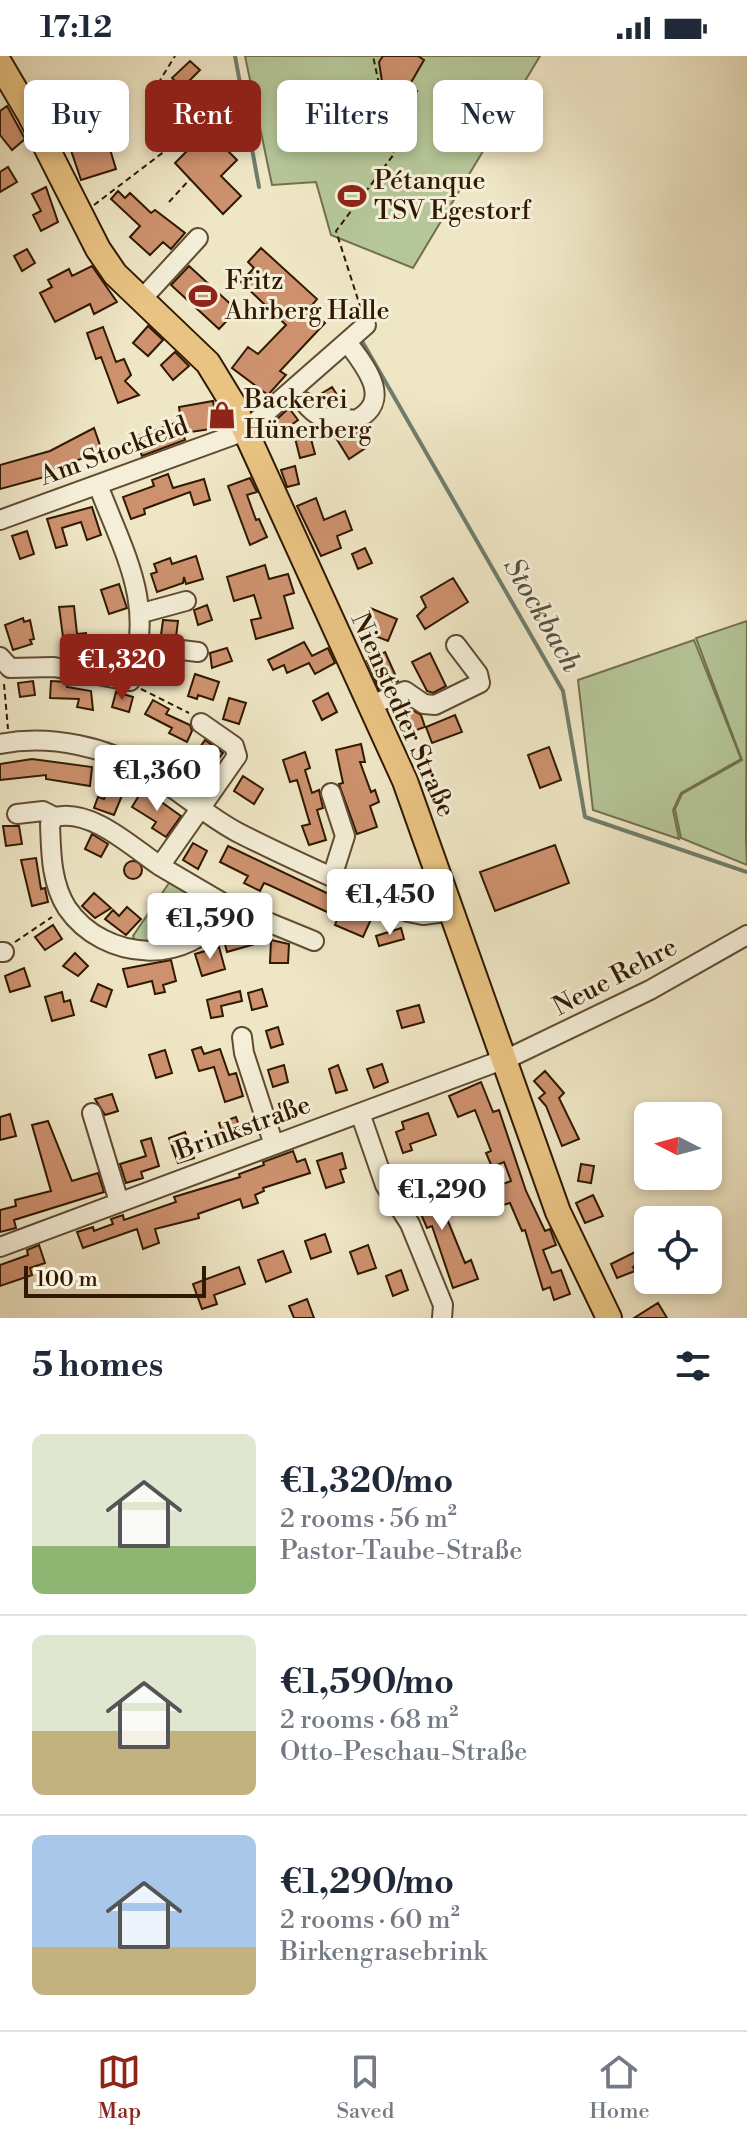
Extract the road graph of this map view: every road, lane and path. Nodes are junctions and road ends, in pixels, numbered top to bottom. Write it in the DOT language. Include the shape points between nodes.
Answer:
graph roads {
  1 [pos="175,56"];
  2 [pos="373,56"];
  3 [pos="0,64"];
  4 [pos="190,179"];
  5 [pos="169,202"];
  6 [pos="81,217"];
  7 [pos="198,238"];
  8 [pos="141,300"];
  9 [pos="366,325"];
  10 [pos="347,342"];
  11 [pos="304,402"];
  12 [pos="245,431"];
  13 [pos="98,485"];
  14 [pos="0,520"];
  15 [pos="186,601"];
  16 [pos="142,613"];
  17 [pos="140,645"];
  18 [pos="456,645"];
  19 [pos="198,652"];
  20 [pos="2,661"];
  21 [pos="130,681"];
  22 [pos="371,705"];
  23 [pos="201,723"];
  24 [pos="5,743"];
  25 [pos="331,793"];
  26 [pos="199,807"];
  27 [pos="17,814"];
  28 [pos="55,817"];
  29 [pos="160,866"];
  30 [pos="332,877"];
  31 [pos="67,907"];
  32 [pos="225,910"];
  33 [pos="452,911"];
  34 [pos="747,935"];
  35 [pos="314,941"];
  36 [pos="2,952"];
  37 [pos="242,1037"];
  38 [pos="505,1059"];
  39 [pos="92,1113"];
  40 [pos="360,1113"];
  41 [pos="274,1145"];
  42 [pos="119,1202"];
  43 [pos="0,1247"];
  44 [pos="442,1318"];
  45 [pos="609,1318"];
  1 -- 6 [label="path" via="163,71 161,89 179,119 182,138"];
  2 -- 9 [label="path" via="394,154 336,231"];
  3 -- 6 [label="main road, Nienstedter Straße"];
  4 -- 5 [label="path"];
  6 -- 8 [label="main road, Nienstedter Straße" via="115,274"];
  7 -- 8 [label="street"];
  8 -- 12 [label="main road, Nienstedter Straße" via="208,363"];
  9 -- 10 [label="street"];
  10 -- 11 [label="street" via="373,381 372,408 356,420 327,420 315,416"];
  10 -- 12 [label="street"];
  12 -- 13 [label="street, Am Stockfeld"];
  12 -- 22 [label="main road, Nienstedter Straße"];
  13 -- 14 [label="street, Am Stockfeld"];
  13 -- 16 [label="street" via="135,580"];
  15 -- 16 [label="street"];
  16 -- 17 [label="street"];
  17 -- 19 [label="street"];
  17 -- 21 [label="street"];
  18 -- 22 [label="street" via="480,683 435,705 405,691"];
  20 -- 21 [label="street"];
  20 -- 24 [label="path"];
  21 -- 23 [label="path"];
  22 -- 33 [label="main road, Nienstedter Straße"];
  23 -- 26 [label="street" via="234,746 237,756"];
  24 -- 26 [label="street" via="66,743 96,749 150,773"];
  25 -- 30 [label="street" via="345,836"];
  26 -- 29 [label="street"];
  26 -- 30 [label="street" via="245,836"];
  27 -- 28 [label="street" via="43,811"];
  28 -- 29 [label="street" via="64,815 107,830"];
  28 -- 31 [label="street" via="50,824 51,859"];
  29 -- 32 [label="street" via="223,903"];
  30 -- 33 [label="street" via="408,912"];
  31 -- 32 [label="street" via="104,940 151,952 198,939"];
  31 -- 36 [label="path"];
  32 -- 35 [label="street" via="236,909"];
  33 -- 38 [label="main road, Nienstedter Straße"];
  34 -- 38 [label="street, Neue Rehre" via="565,1034"];
  37 -- 41 [label="street"];
  38 -- 40 [label="street, Brinkstraße"];
  38 -- 45 [label="main road, Nienstedter Straße" via="558,1212"];
  39 -- 42 [label="street"];
  40 -- 41 [label="street, Brinkstraße"];
  40 -- 44 [label="street" via="385,1185 410,1224 443,1305"];
  41 -- 42 [label="street, Brinkstraße"];
  42 -- 43 [label="street, Brinkstraße"];
}
